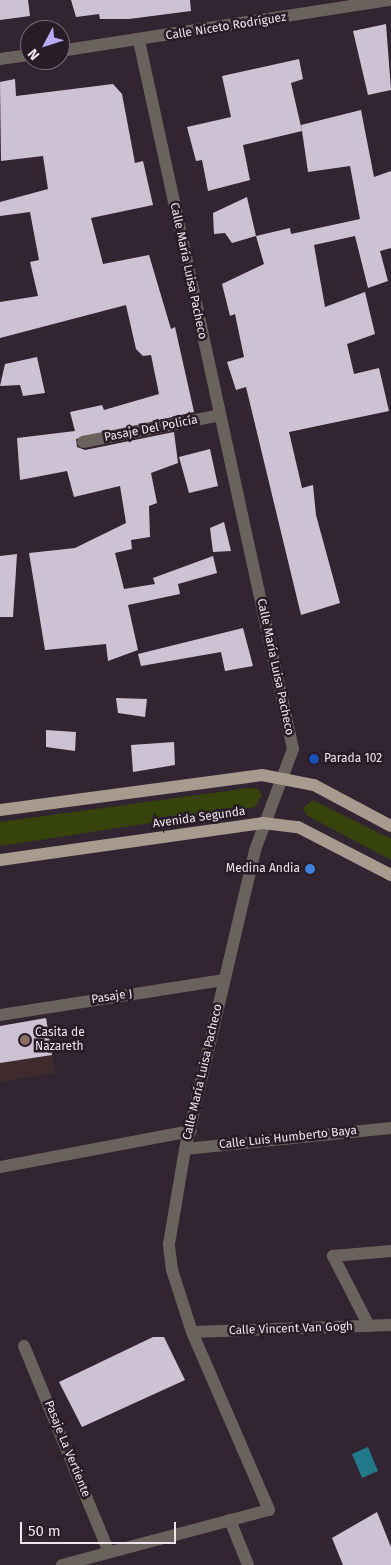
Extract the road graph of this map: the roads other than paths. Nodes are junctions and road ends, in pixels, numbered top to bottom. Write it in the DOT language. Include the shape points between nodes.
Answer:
graph roads {
  1 [pos="391,0"];
  2 [pos="139,41"];
  3 [pos="70,50"];
  4 [pos="20,56"];
  5 [pos="0,59"];
  6 [pos="220,415"];
  7 [pos="83,442"];
  8 [pos="285,777"];
  9 [pos="0,810"];
  10 [pos="263,823"];
  11 [pos="391,826"];
  12 [pos="0,860"];
  13 [pos="391,875"];
  14 [pos="224,980"];
  15 [pos="0,1015"];
  16 [pos="391,1128"];
  17 [pos="191,1131"];
  18 [pos="185,1149"];
  19 [pos="0,1167"];
  20 [pos="391,1251"];
  21 [pos="368,1326"];
  22 [pos="390,1328"];
  23 [pos="192,1332"];
  24 [pos="24,1346"];
  25 [pos="230,1520"];
  26 [pos="109,1552"];
  27 [pos="62,1565"];
  28 [pos="248,1565"];
  1 -- 2 [label="street, Calle Niceto Rodríguez"];
  2 -- 3 [label="street, Calle Niceto Rodríguez"];
  2 -- 6 [label="street, Calle María Luisa Pacheco"];
  4 -- 5 [label="street"];
  6 -- 7 [label="street, Pasaje Del Policía"];
  6 -- 8 [label="street, Calle María Luisa Pacheco" via="293,749"];
  8 -- 9 [label="main road" via="262,775"];
  8 -- 10 [label="street, Calle María Luisa Pacheco"];
  8 -- 11 [label="main road" via="314,785"];
  10 -- 12 [label="main road, Avenida Segunda"];
  10 -- 13 [label="main road, Avenida Segunda" via="298,827"];
  10 -- 14 [label="street, Calle María Luisa Pacheco"];
  14 -- 15 [label="street, Pasaje J"];
  14 -- 17 [label="street, Calle María Luisa Pacheco"];
  16 -- 18 [label="street, Calle Luis Humberto Baya"];
  17 -- 18 [label="street, Calle María Luisa Pacheco"];
  17 -- 19 [label="street"];
  18 -- 23 [label="street, Calle María Luisa Pacheco" via="170,1244 172,1270"];
  20 -- 21 [label="street" via="333,1256"];
  21 -- 22 [label="street, Calle Vincent Van Gogh"];
  21 -- 23 [label="street, Calle Vincent Van Gogh"];
  23 -- 25 [label="street, Calle María Luisa Pacheco" via="270,1510"];
  24 -- 26 [label="street, Pasaje La Vertiente"];
  25 -- 26 [label="street"];
  25 -- 28 [label="street"];
  26 -- 27 [label="street"];
}
